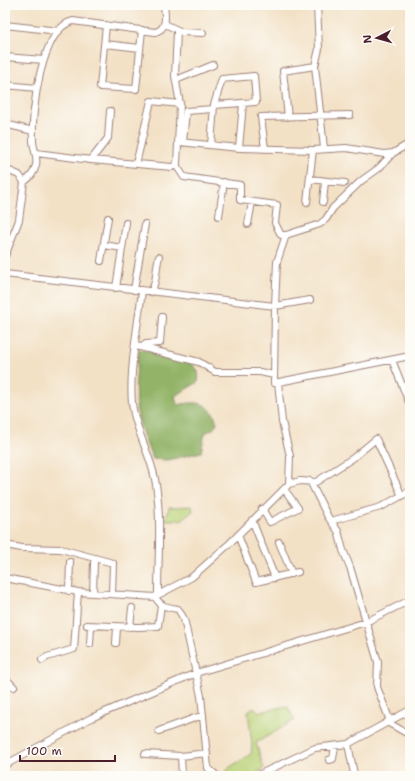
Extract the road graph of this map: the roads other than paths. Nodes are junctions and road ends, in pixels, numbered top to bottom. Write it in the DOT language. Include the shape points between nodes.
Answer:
graph roads {
  1 [pos="164,5"];
  2 [pos="317,5"];
  3 [pos="165,24"];
  4 [pos="5,25"];
  5 [pos="106,25"];
  6 [pos="142,30"];
  7 [pos="59,31"];
  8 [pos="177,31"];
  9 [pos="203,33"];
  10 [pos="104,44"];
  11 [pos="140,48"];
  12 [pos="5,57"];
  13 [pos="44,60"];
  14 [pos="213,65"];
  15 [pos="315,66"];
  16 [pos="176,80"];
  17 [pos="5,85"];
  18 [pos="37,88"];
  19 [pos="180,104"];
  20 [pos="243,104"];
  21 [pos="214,107"];
  22 [pos="110,111"];
  23 [pos="350,115"];
  24 [pos="288,116"];
  25 [pos="320,116"];
  26 [pos="5,124"];
  27 [pos="34,131"];
  28 [pos="181,142"];
  29 [pos="410,143"];
  30 [pos="211,145"];
  31 [pos="239,148"];
  32 [pos="324,148"];
  33 [pos="265,149"];
  34 [pos="313,150"];
  35 [pos="36,153"];
  36 [pos="393,153"];
  37 [pos="91,160"];
  38 [pos="136,164"];
  39 [pos="176,165"];
  40 [pos="5,169"];
  41 [pos="310,179"];
  42 [pos="325,181"];
  43 [pos="24,182"];
  44 [pos="224,182"];
  45 [pos="344,183"];
  46 [pos="252,202"];
  47 [pos="307,202"];
  48 [pos="323,202"];
  49 [pos="219,216"];
  50 [pos="108,218"];
  51 [pos="126,223"];
  52 [pos="145,224"];
  53 [pos="248,224"];
  54 [pos="286,235"];
  55 [pos="104,245"];
  56 [pos="122,248"];
  57 [pos="5,256"];
  58 [pos="159,257"];
  59 [pos="101,261"];
  60 [pos="5,274"];
  61 [pos="116,288"];
  62 [pos="134,290"];
  63 [pos="142,291"];
  64 [pos="151,292"];
  65 [pos="310,300"];
  66 [pos="275,306"];
  67 [pos="162,317"];
  68 [pos="139,347"];
  69 [pos="410,356"];
  70 [pos="392,360"];
  71 [pos="274,375"];
  72 [pos="278,382"];
  73 [pos="410,405"];
  74 [pos="310,481"];
  75 [pos="289,484"];
  76 [pos="284,489"];
  77 [pos="410,491"];
  78 [pos="402,496"];
  79 [pos="262,509"];
  80 [pos="252,520"];
  81 [pos="331,521"];
  82 [pos="238,535"];
  83 [pos="279,542"];
  84 [pos="5,545"];
  85 [pos="70,562"];
  86 [pos="94,562"];
  87 [pos="5,578"];
  88 [pos="275,578"];
  89 [pos="69,591"];
  90 [pos="78,592"];
  91 [pos="93,593"];
  92 [pos="112,594"];
  93 [pos="156,596"];
  94 [pos="410,600"];
  95 [pos="161,605"];
  96 [pos="132,608"];
  97 [pos="366,622"];
  98 [pos="117,627"];
  99 [pos="130,627"];
  100 [pos="116,643"];
  101 [pos="90,644"];
  102 [pos="42,660"];
  103 [pos="196,674"];
  104 [pos="5,678"];
  105 [pos="14,687"];
  106 [pos="410,710"];
  107 [pos="203,715"];
  108 [pos="388,722"];
  109 [pos="159,731"];
  110 [pos="410,735"];
  111 [pos="348,744"];
  112 [pos="335,746"];
  113 [pos="207,753"];
  114 [pos="145,754"];
  115 [pos="181,756"];
  116 [pos="329,760"];
  117 [pos="5,766"];
  118 [pos="182,776"];
  119 [pos="217,776"];
  120 [pos="256,776"];
  121 [pos="352,776"];
  1 -- 3 [label="street"];
  2 -- 15 [label="street" via="319,50"];
  3 -- 6 [label="street" via="160,31"];
  3 -- 8 [label="street"];
  4 -- 7 [label="street"];
  5 -- 6 [label="street"];
  5 -- 7 [label="street" via="73,20 66,22"];
  5 -- 10 [label="street"];
  6 -- 11 [label="street"];
  7 -- 13 [label="street" via="47,48"];
  8 -- 9 [label="street"];
  8 -- 16 [label="street"];
  10 -- 11 [label="street"];
  10 -- 11 [label="street" via="100,87 136,89"];
  12 -- 13 [label="street"];
  13 -- 18 [label="street"];
  14 -- 16 [label="street"];
  15 -- 24 [label="street" via="283,71"];
  15 -- 25 [label="street"];
  16 -- 19 [label="street"];
  17 -- 18 [label="street"];
  18 -- 27 [label="street"];
  19 -- 28 [label="street"];
  19 -- 38 [label="street" via="151,101"];
  20 -- 21 [label="street"];
  20 -- 21 [label="street" via="256,102 254,76 222,79"];
  20 -- 31 [label="street"];
  21 -- 28 [label="street" via="186,111"];
  21 -- 30 [label="street"];
  22 -- 37 [label="street" via="108,138"];
  23 -- 25 [label="street"];
  24 -- 25 [label="street"];
  24 -- 33 [label="street" via="261,117"];
  25 -- 32 [label="street"];
  26 -- 27 [label="street"];
  27 -- 35 [label="street"];
  28 -- 30 [label="street"];
  28 -- 39 [label="street"];
  29 -- 36 [label="street"];
  30 -- 31 [label="street"];
  31 -- 33 [label="street"];
  32 -- 34 [label="street"];
  32 -- 36 [label="street"];
  33 -- 34 [label="street"];
  34 -- 41 [label="street"];
  35 -- 37 [label="street"];
  35 -- 43 [label="street" via="34,171 31,178"];
  36 -- 54 [label="street" via="379,168 361,181 320,224"];
  37 -- 38 [label="street"];
  38 -- 39 [label="street" via="172,167"];
  39 -- 44 [label="street" via="184,177"];
  40 -- 43 [label="street" via="19,175"];
  41 -- 42 [label="street"];
  41 -- 47 [label="street"];
  42 -- 45 [label="street"];
  42 -- 48 [label="street"];
  43 -- 57 [label="street" via="19,220"];
  44 -- 46 [label="street" via="240,185 240,200"];
  44 -- 49 [label="street"];
  46 -- 53 [label="street"];
  46 -- 54 [label="street" via="277,205 275,223 281,235"];
  50 -- 55 [label="street"];
  51 -- 56 [label="street"];
  52 -- 62 [label="street"];
  54 -- 66 [label="street" via="277,262"];
  55 -- 56 [label="street"];
  55 -- 59 [label="street"];
  56 -- 61 [label="street"];
  58 -- 64 [label="street" via="156,267 157,279"];
  60 -- 61 [label="street"];
  61 -- 62 [label="street"];
  62 -- 63 [label="street"];
  63 -- 64 [label="street"];
  63 -- 68 [label="street"];
  64 -- 66 [label="street"];
  65 -- 66 [label="street"];
  66 -- 71 [label="street"];
  67 -- 68 [label="street" via="160,343"];
  68 -- 71 [label="street" via="199,362 215,372 260,372"];
  68 -- 93 [label="street" via="132,403 157,496"];
  69 -- 70 [label="street"];
  70 -- 72 [label="street"];
  70 -- 73 [label="street"];
  71 -- 72 [label="street" via="274,382"];
  72 -- 75 [label="street" via="282,422 290,456"];
  74 -- 75 [label="street"];
  74 -- 78 [label="street" via="316,482 353,458 376,439"];
  74 -- 81 [label="street"];
  75 -- 76 [label="street"];
  76 -- 79 [label="street"];
  76 -- 79 [label="street" via="298,508 270,522"];
  77 -- 78 [label="street"];
  78 -- 81 [label="street" via="381,507"];
  79 -- 80 [label="street"];
  80 -- 82 [label="street"];
  80 -- 88 [label="street"];
  81 -- 97 [label="street" via="338,530"];
  82 -- 88 [label="street" via="256,582"];
  82 -- 93 [label="street" via="192,577"];
  83 -- 88 [label="street" via="295,573"];
  84 -- 92 [label="street" via="61,549 112,563"];
  85 -- 89 [label="street"];
  86 -- 91 [label="street"];
  87 -- 89 [label="street"];
  89 -- 90 [label="street"];
  90 -- 91 [label="street"];
  90 -- 102 [label="street" via="74,649"];
  91 -- 92 [label="street"];
  92 -- 93 [label="street"];
  93 -- 95 [label="street"];
  94 -- 97 [label="street"];
  95 -- 99 [label="street" via="158,626"];
  95 -- 103 [label="street" via="178,609 184,619"];
  96 -- 99 [label="street"];
  97 -- 103 [label="street"];
  97 -- 108 [label="street" via="378,662 377,687"];
  98 -- 99 [label="street"];
  98 -- 100 [label="street"];
  98 -- 101 [label="street" via="89,626"];
  103 -- 107 [label="street"];
  103 -- 117 [label="street" via="91,718"];
  104 -- 105 [label="street"];
  106 -- 108 [label="street"];
  107 -- 109 [label="street"];
  107 -- 113 [label="street"];
  108 -- 110 [label="street"];
  108 -- 111 [label="street"];
  111 -- 112 [label="street"];
  111 -- 121 [label="street" via="354,774"];
  112 -- 116 [label="street" via="335,755"];
  112 -- 120 [label="street" via="315,748"];
  113 -- 115 [label="street"];
  113 -- 119 [label="street" via="208,768"];
  114 -- 115 [label="street"];
  115 -- 118 [label="street"];
}
